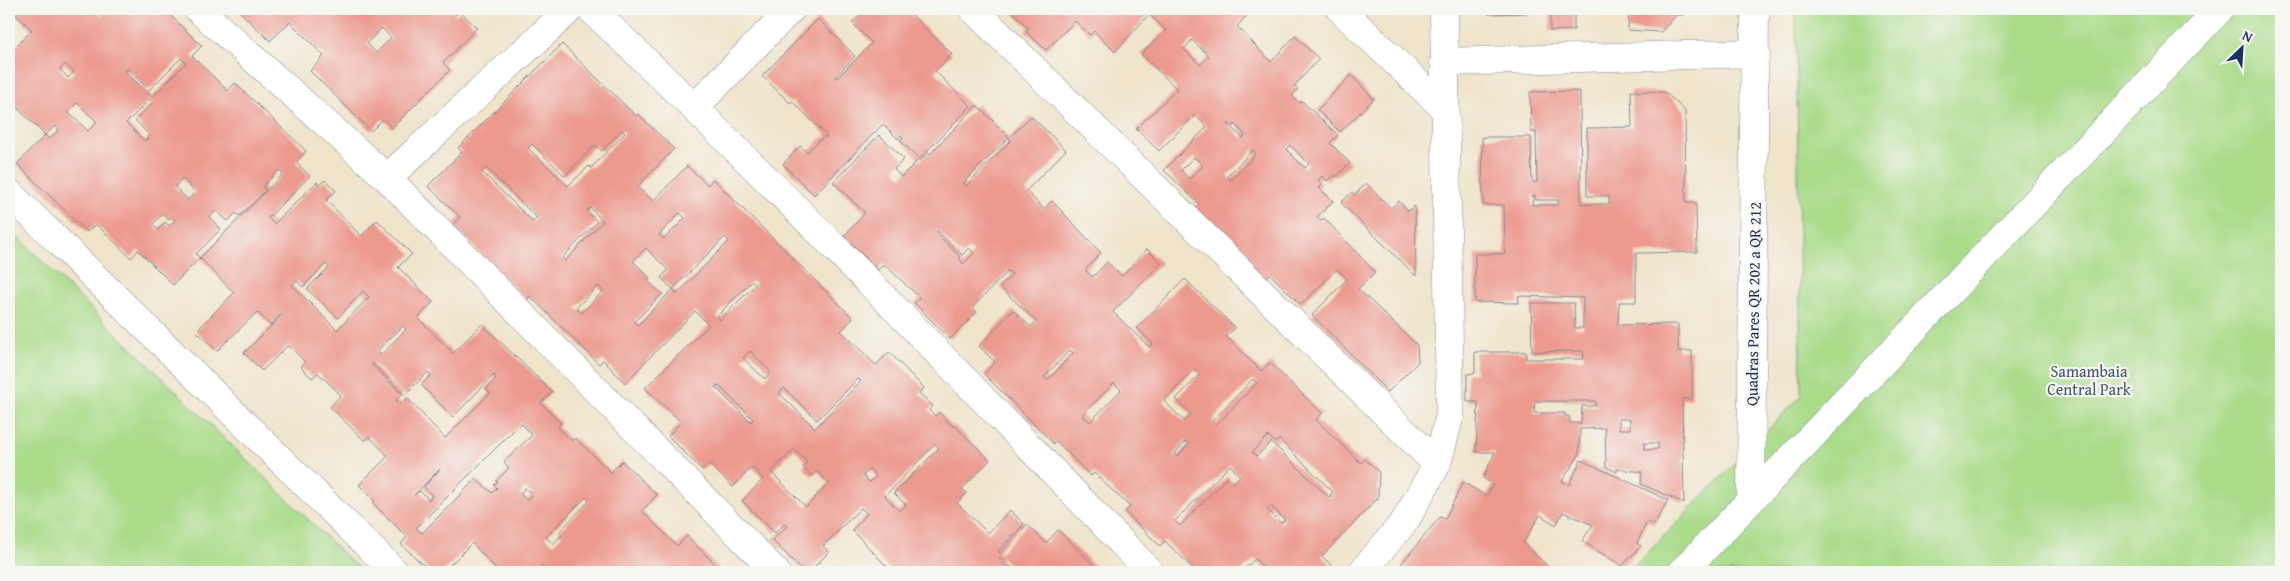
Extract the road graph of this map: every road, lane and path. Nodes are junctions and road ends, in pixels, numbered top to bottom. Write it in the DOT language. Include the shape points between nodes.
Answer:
graph roads {
  1 [pos="198,9"];
  2 [pos="570,9"];
  3 [pos="591,9"];
  4 [pos="791,9"];
  5 [pos="973,9"];
  6 [pos="1340,9"];
  7 [pos="1444,9"];
  8 [pos="1755,9"];
  9 [pos="2220,9"];
  10 [pos="1756,53"];
  11 [pos="1444,62"];
  12 [pos="695,107"];
  13 [pos="1445,109"];
  14 [pos="387,178"];
  15 [pos="9,193"];
  16 [pos="1437,464"];
  17 [pos="1751,500"];
  18 [pos="395,572"];
  19 [pos="776,572"];
  20 [pos="1150,572"];
  21 [pos="1362,572"];
  22 [pos="1682,572"];
  1 -- 14 [label="street"];
  2 -- 14 [label="street"];
  3 -- 12 [label="street"];
  4 -- 12 [label="street"];
  5 -- 16 [label="street"];
  6 -- 13 [label="street"];
  7 -- 11 [label="street"];
  8 -- 10 [label="street, Quadras Pares QR 202 a QR 212"];
  9 -- 17 [label="street"];
  10 -- 11 [label="street"];
  10 -- 17 [label="street, Quadras Pares QR 202 a QR 212"];
  11 -- 13 [label="street"];
  12 -- 20 [label="street"];
  13 -- 16 [label="street" via="1450,415"];
  14 -- 19 [label="street"];
  15 -- 18 [label="street"];
  16 -- 21 [label="street" via="1404,521"];
  17 -- 22 [label="street"];
}
